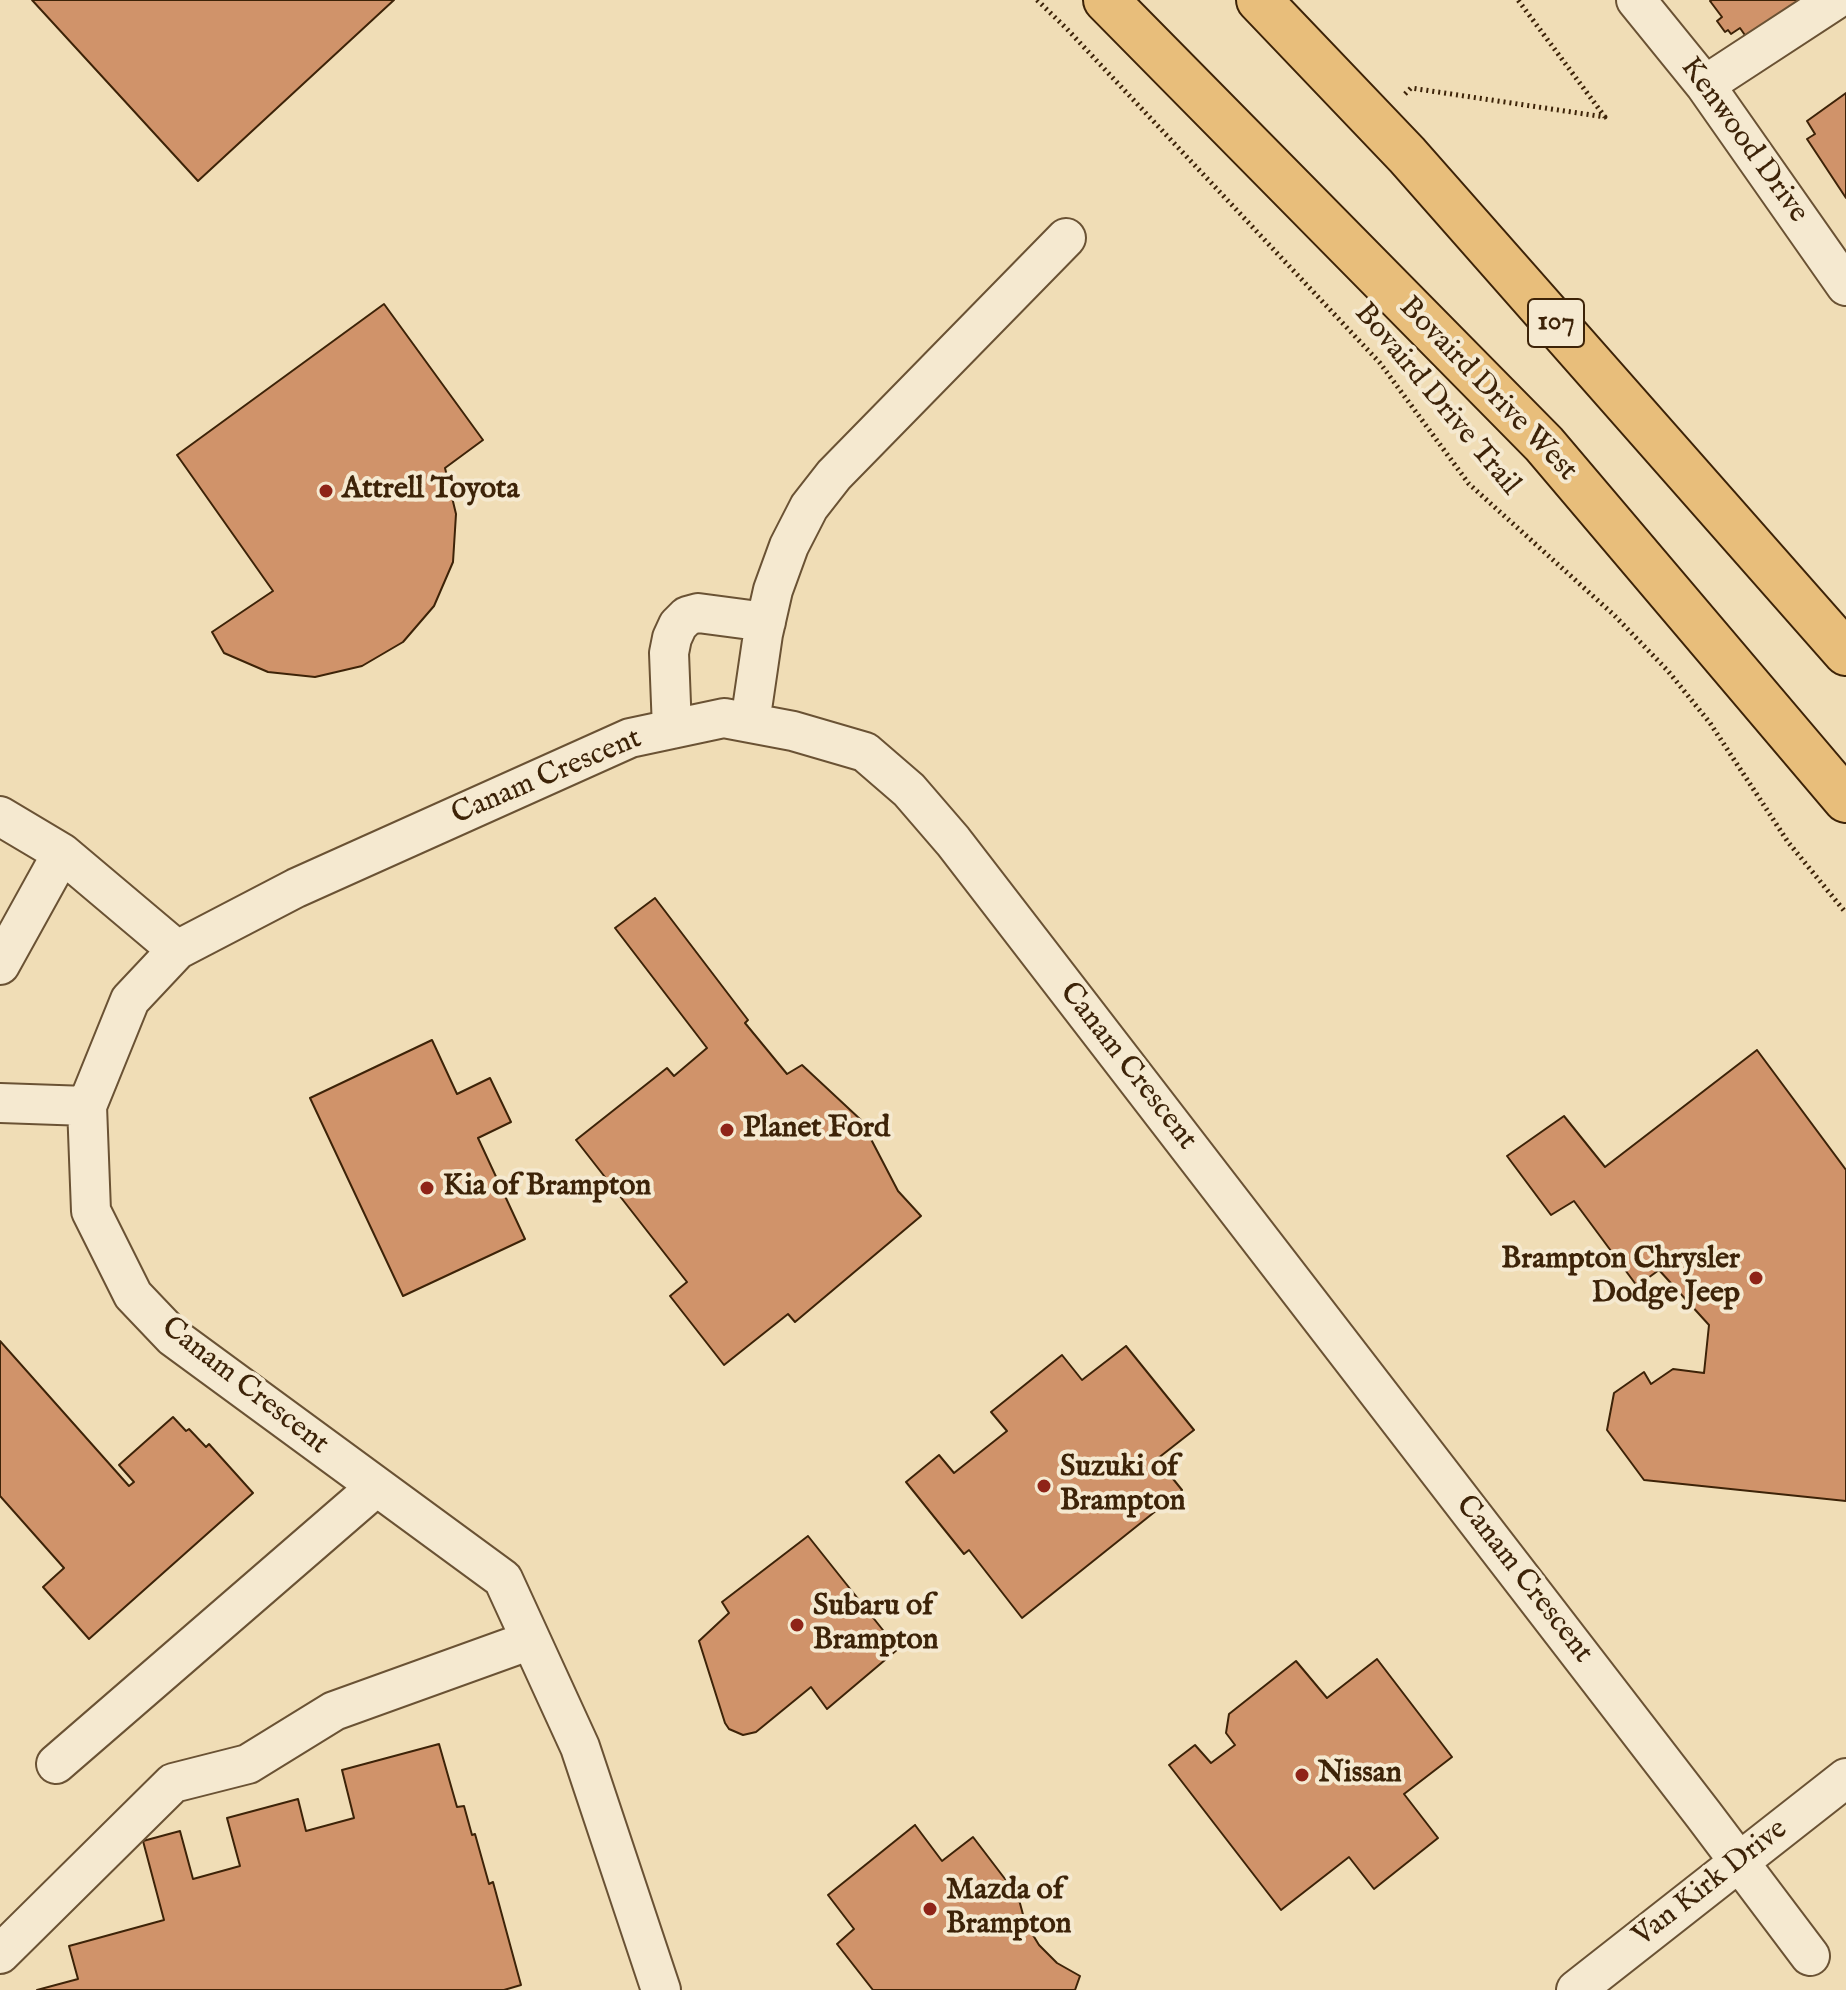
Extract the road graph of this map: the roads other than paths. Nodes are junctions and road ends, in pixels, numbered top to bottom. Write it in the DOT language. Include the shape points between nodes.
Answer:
graph roads {
  1 [pos="1106,0"];
  2 [pos="1259,0"];
  3 [pos="1636,0"];
  4 [pos="1835,0"];
  5 [pos="1705,85"];
  6 [pos="1066,238"];
  7 [pos="1846,286"];
  8 [pos="766,622"];
  9 [pos="1846,653"];
  10 [pos="750,723"];
  11 [pos="672,729"];
  12 [pos="1846,800"];
  13 [pos="0,816"];
  14 [pos="62,853"];
  15 [pos="177,950"];
  16 [pos="0,965"];
  17 [pos="0,1103"];
  18 [pos="87,1106"];
  19 [pos="376,1487"];
  20 [pos="531,1640"];
  21 [pos="56,1764"];
  22 [pos="1846,1778"];
  23 [pos="1740,1862"];
  24 [pos="0,1954"];
  25 [pos="1810,1956"];
  26 [pos="661,1990"];
  27 [pos="1576,1990"];
  1 -- 12 [label="main road, Bovaird Drive West" via="1544,444"];
  2 -- 9 [label="main road, 107" via="1377,122"];
  3 -- 5 [label="street, Kenwood Drive"];
  4 -- 5 [label="street"];
  5 -- 7 [label="street, Kenwood Drive"];
  6 -- 8 [label="street" via="817,496 789,546"];
  8 -- 10 [label="street"];
  8 -- 11 [label="street" via="698,613 678,625 669,653"];
  10 -- 11 [label="street, Canam Crescent" via="724,718"];
  10 -- 23 [label="street, Canam Crescent" via="865,752 909,790"];
  11 -- 15 [label="street, Canam Crescent" via="630,738 296,888"];
  13 -- 14 [label="street"];
  14 -- 15 [label="street"];
  14 -- 16 [label="street"];
  15 -- 18 [label="street, Canam Crescent" via="130,1000"];
  17 -- 18 [label="street"];
  18 -- 19 [label="street, Canam Crescent" via="91,1211 133,1295 173,1337"];
  19 -- 20 [label="street, Canam Crescent" via="503,1579"];
  19 -- 21 [label="street"];
  20 -- 24 [label="street" via="334,1711 248,1764 173,1783"];
  20 -- 26 [label="street, Canam Crescent" via="580,1747"];
  22 -- 23 [label="street, Van Kirk Drive"];
  23 -- 25 [label="street, Canam Crescent"];
  23 -- 27 [label="street, Van Kirk Drive"];
}
